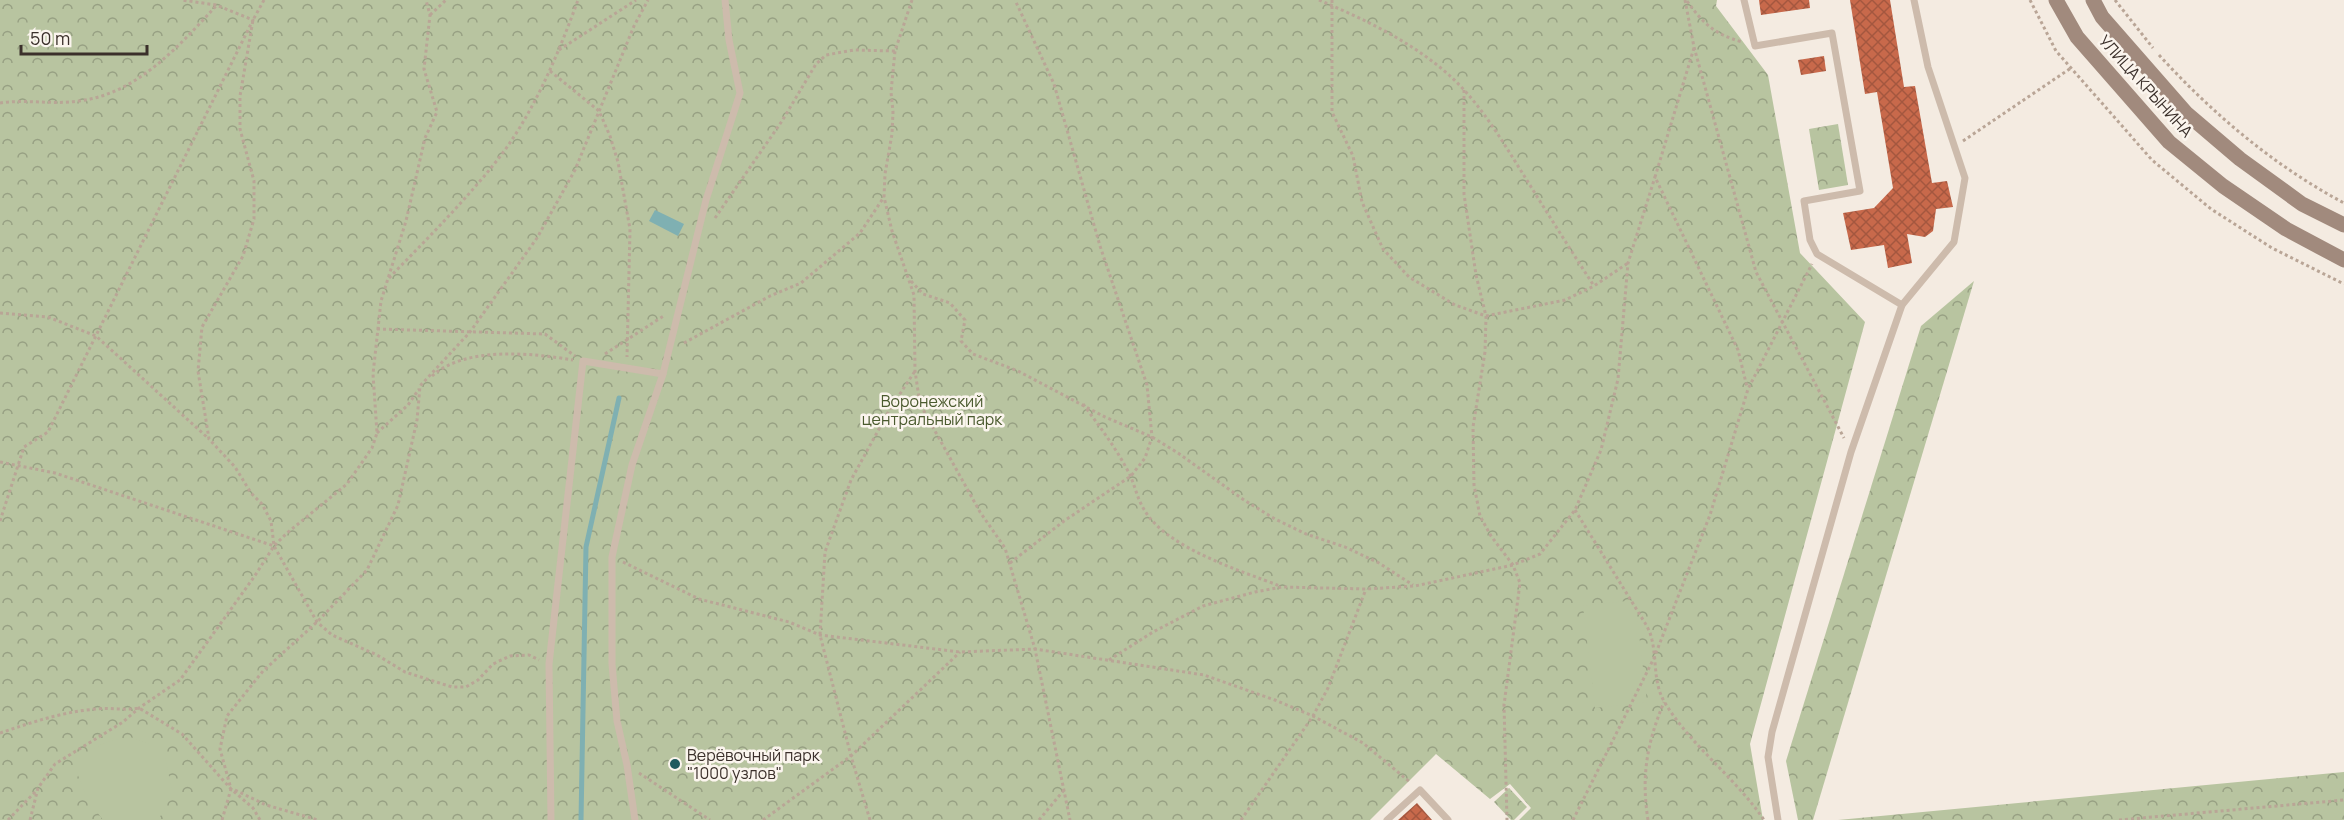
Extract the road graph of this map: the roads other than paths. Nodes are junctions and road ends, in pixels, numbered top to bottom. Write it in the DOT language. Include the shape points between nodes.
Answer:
graph roads {
  1 [pos="725,0"];
  2 [pos="1744,0"];
  3 [pos="1914,0"];
  4 [pos="2056,0"];
  5 [pos="2093,0"];
  6 [pos="2344,225"];
  7 [pos="2344,260"];
  8 [pos="1902,305"];
  9 [pos="663,374"];
  10 [pos="550,820"];
  11 [pos="635,820"];
  12 [pos="1387,820"];
  13 [pos="1448,820"];
  14 [pos="1778,820"];
  1 -- 9 [label="lane" via="740,93 706,200"];
  2 -- 8 [label="lane" via="1755,46 1832,33 1860,191 1804,201 1810,240 1817,254"];
  3 -- 8 [label="lane" via="1928,67 1965,178 1954,242"];
  4 -- 7 [label="main road, УЛИЦА КРЫНИНА" via="2077,37 2169,142 2223,186 2286,229"];
  5 -- 6 [label="main road, УЛИЦА КРЫНИНА" via="2102,17 2186,112 2240,159 2302,204"];
  8 -- 14 [label="lane" via="1851,452 1772,732 1768,757"];
  9 -- 10 [label="lane" via="583,361 549,664"];
  9 -- 11 [label="lane" via="632,465 612,557 612,664 617,721"];
  12 -- 13 [label="lane" via="1420,790"];
}
